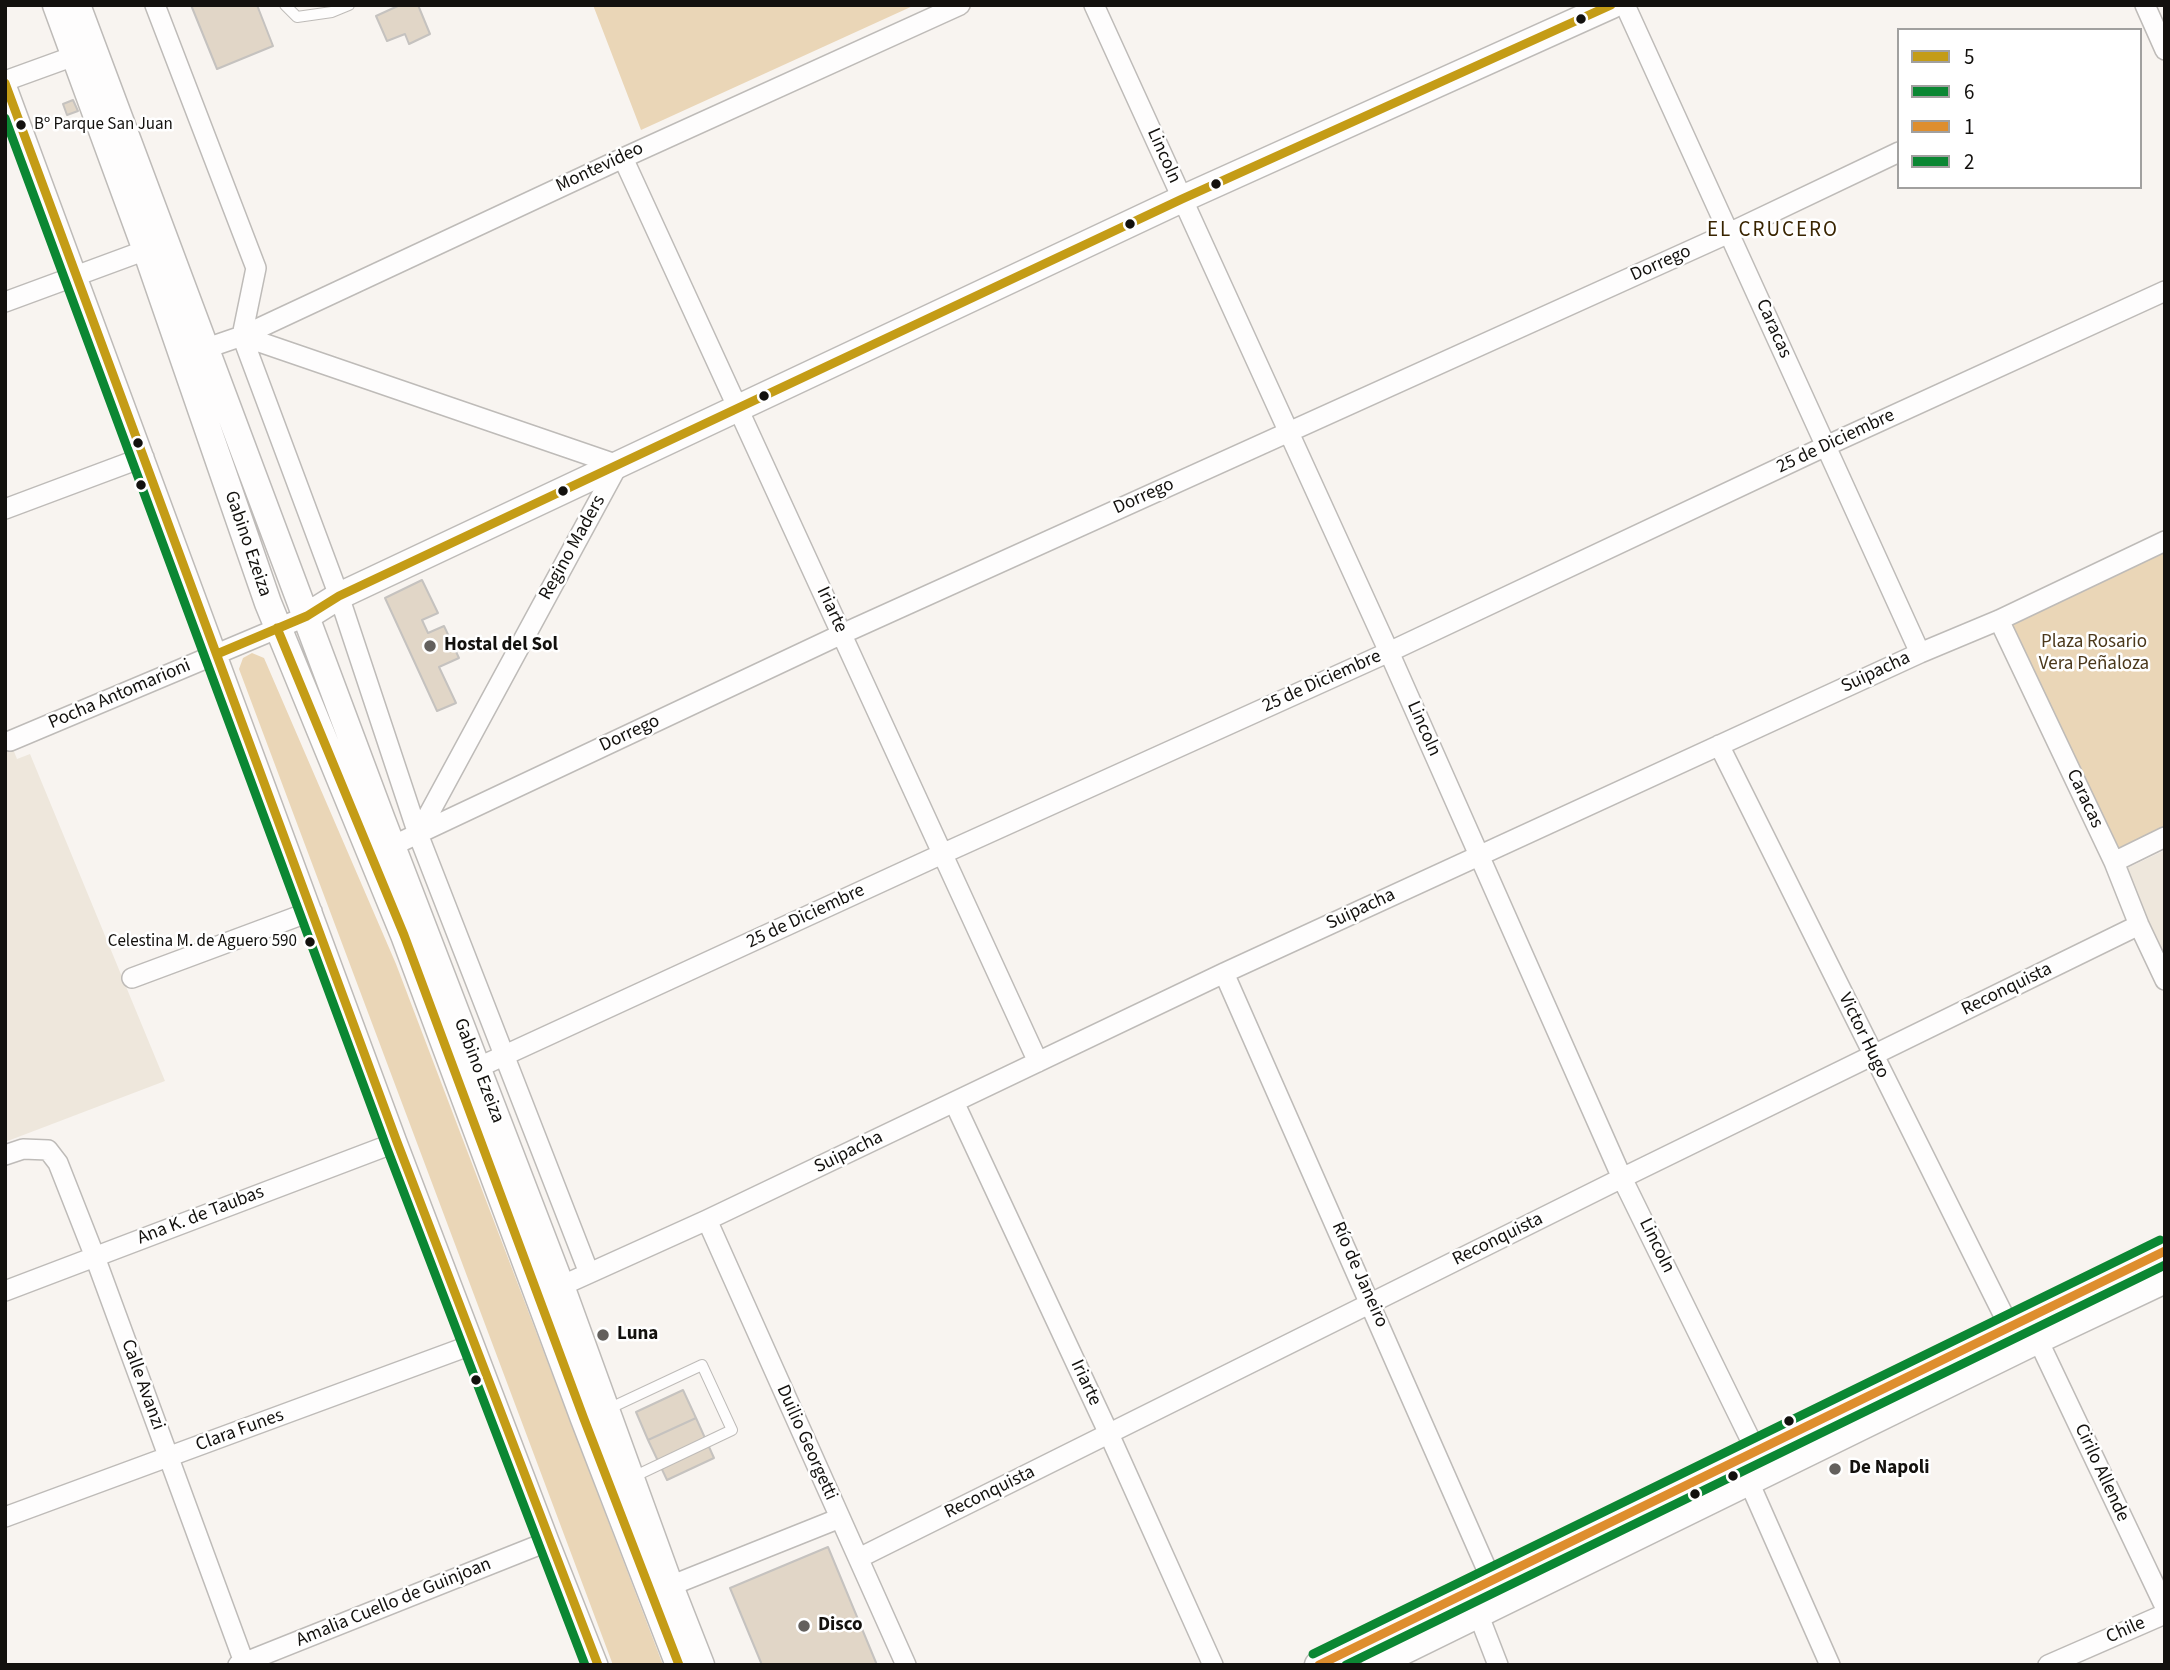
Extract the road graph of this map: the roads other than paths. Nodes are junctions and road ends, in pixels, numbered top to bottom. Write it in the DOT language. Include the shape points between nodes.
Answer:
graph roads {
  1 [pos="56,5"];
  2 [pos="77,5"];
  3 [pos="155,5"];
  4 [pos="285,5"];
  5 [pos="349,5"];
  6 [pos="960,5"];
  7 [pos="1094,5"];
  8 [pos="1612,5"];
  9 [pos="1625,5"];
  10 [pos="2145,5"];
  11 [pos="2153,30"];
  12 [pos="2165,50"];
  13 [pos="74,56"];
  14 [pos="5,82"];
  15 [pos="1897,153"];
  16 [pos="623,158"];
  17 [pos="1182,199"];
  18 [pos="1729,233"];
  19 [pos="146,250"];
  20 [pos="76,275"];
  21 [pos="2165,291"];
  22 [pos="5,302"];
  23 [pos="242,336"];
  24 [pos="207,348"];
  25 [pos="738,409"];
  26 [pos="1289,431"];
  27 [pos="1826,446"];
  28 [pos="144,457"];
  29 [pos="618,465"];
  30 [pos="5,509"];
  31 [pos="2165,541"];
  32 [pos="339,596"];
  33 [pos="307,616"];
  34 [pos="1998,620"];
  35 [pos="277,628"];
  36 [pos="842,634"];
  37 [pos="1389,652"];
  38 [pos="1920,653"];
  39 [pos="217,654"];
  40 [pos="8,742"];
  41 [pos="1719,745"];
  42 [pos="418,834"];
  43 [pos="2165,837"];
  44 [pos="392,846"];
  45 [pos="942,854"];
  46 [pos="1479,856"];
  47 [pos="2114,862"];
  48 [pos="312,911"];
  49 [pos="2139,925"];
  50 [pos="1224,973"];
  51 [pos="132,978"];
  52 [pos="2165,980"];
  53 [pos="505,1056"];
  54 [pos="1873,1056"];
  55 [pos="1038,1062"];
  56 [pos="477,1068"];
  57 [pos="954,1102"];
  58 [pos="397,1142"];
  59 [pos="5,1155"];
  60 [pos="1622,1178"];
  61 [pos="707,1220"];
  62 [pos="2165,1251"];
  63 [pos="94,1257"];
  64 [pos="589,1273"];
  65 [pos="2165,1280"];
  66 [pos="561,1286"];
  67 [pos="5,1290"];
  68 [pos="1371,1303"];
  69 [pos="2009,1326"];
  70 [pos="2038,1340"];
  71 [pos="474,1344"];
  72 [pos="605,1410"];
  73 [pos="1108,1434"];
  74 [pos="1756,1451"];
  75 [pos="168,1457"];
  76 [pos="631,1479"];
  77 [pos="1749,1482"];
  78 [pos="5,1517"];
  79 [pos="840,1518"];
  80 [pos="549,1541"];
  81 [pos="859,1558"];
  82 [pos="1491,1579"];
  83 [pos="670,1586"];
  84 [pos="2165,1607"];
  85 [pos="2165,1614"];
  86 [pos="1479,1616"];
  87 [pos="242,1664"];
  88 [pos="598,1665"];
  89 [pos="679,1665"];
  90 [pos="701,1665"];
  91 [pos="906,1665"];
  92 [pos="1213,1665"];
  93 [pos="1318,1665"];
  94 [pos="1375,1665"];
  95 [pos="1498,1665"];
  96 [pos="1830,1665"];
  97 [pos="2048,1665"];
  1 -- 13 [label="main road, Gabino Ezeiza"];
  2 -- 24 [label="main road, Gabino Ezeiza"];
  3 -- 23 [label="street" via="256,268"];
  4 -- 5 [label="lane" via="297,17"];
  6 -- 16 [label="street, Montevideo"];
  7 -- 17 [label="street, Lincoln"];
  8 -- 17 [label="main road"];
  9 -- 18 [label="street, Caracas"];
  10 -- 11 [label="street"];
  11 -- 12 [label="street"];
  13 -- 14 [label="street"];
  13 -- 19 [label="main road, Gabino Ezeiza"];
  14 -- 20 [label="street"];
  15 -- 18 [label="street, Dorrego"];
  16 -- 23 [label="street, Montevideo"];
  16 -- 25 [label="street, Iriarte"];
  17 -- 25 [label="main road"];
  17 -- 26 [label="street, Lincoln"];
  18 -- 26 [label="street, Dorrego"];
  18 -- 27 [label="street, Caracas"];
  19 -- 20 [label="street"];
  19 -- 35 [label="main road, Gabino Ezeiza"];
  20 -- 22 [label="street"];
  20 -- 28 [label="street"];
  21 -- 27 [label="street, 25 de Diciembre"];
  23 -- 24 [label="street, Montevideo"];
  23 -- 29 [label="street"];
  23 -- 32 [label="street"];
  24 -- 33 [label="main road, Gabino Ezeiza"];
  25 -- 29 [label="main road"];
  25 -- 36 [label="street, Iriarte"];
  26 -- 36 [label="street, Dorrego"];
  26 -- 37 [label="street, Lincoln"];
  27 -- 37 [label="street, 25 de Diciembre"];
  27 -- 38 [label="street, Caracas"];
  28 -- 30 [label="street"];
  28 -- 39 [label="street"];
  29 -- 32 [label="main road"];
  29 -- 42 [label="street, Regino Maders"];
  31 -- 34 [label="street, Suipacha"];
  32 -- 33 [label="main road"];
  32 -- 42 [label="street"];
  33 -- 35 [label="street, Pocha Antomarioni"];
  33 -- 44 [label="main road, Gabino Ezeiza"];
  34 -- 38 [label="street, Suipacha"];
  34 -- 47 [label="street, Caracas"];
  35 -- 39 [label="street, Pocha Antomarioni"];
  35 -- 89 [label="main road, Gabino Ezeiza" via="404,935"];
  36 -- 42 [label="street, Dorrego"];
  36 -- 45 [label="street, Iriarte"];
  37 -- 45 [label="street, 25 de Diciembre"];
  37 -- 46 [label="street, Lincoln"];
  38 -- 41 [label="street, Suipacha"];
  39 -- 40 [label="street, Pocha Antomarioni"];
  39 -- 48 [label="street"];
  41 -- 46 [label="street, Suipacha"];
  41 -- 54 [label="street, Victor Hugo"];
  42 -- 44 [label="street, Dorrego"];
  42 -- 53 [label="street"];
  43 -- 47 [label="street"];
  44 -- 56 [label="main road, Gabino Ezeiza"];
  45 -- 53 [label="street, 25 de Diciembre"];
  45 -- 55 [label="street, Iriarte"];
  46 -- 50 [label="street, Suipacha"];
  46 -- 60 [label="street, Lincoln"];
  47 -- 49 [label="street, Caracas"];
  48 -- 51 [label="street"];
  48 -- 58 [label="street"];
  49 -- 52 [label="street, Caracas"];
  49 -- 54 [label="street, Reconquista"];
  50 -- 55 [label="street, Suipacha"];
  50 -- 68 [label="street, Río de Janeiro"];
  53 -- 56 [label="street, 25 de Diciembre"];
  53 -- 64 [label="street"];
  54 -- 60 [label="street, Reconquista"];
  54 -- 69 [label="street, Victor Hugo"];
  55 -- 57 [label="street, Suipacha"];
  56 -- 66 [label="main road, Gabino Ezeiza"];
  57 -- 61 [label="street, Suipacha"];
  57 -- 73 [label="street, Iriarte"];
  58 -- 63 [label="street, Ana K. de Taubas"];
  58 -- 71 [label="street"];
  59 -- 63 [label="street, Calle Avanzi" via="23,1149 48,1150 58,1163"];
  60 -- 68 [label="street, Reconquista"];
  60 -- 74 [label="street, Lincoln"];
  61 -- 64 [label="street, Suipacha"];
  61 -- 79 [label="street, Duilio Georgetti"];
  62 -- 69 [label="main road"];
  63 -- 67 [label="street, Ana K. de Taubas"];
  63 -- 75 [label="street, Calle Avanzi"];
  64 -- 66 [label="street, Suipacha"];
  65 -- 70 [label="main road"];
  66 -- 72 [label="main road, Gabino Ezeiza"];
  68 -- 73 [label="street, Reconquista"];
  68 -- 82 [label="street, Río de Janeiro"];
  69 -- 74 [label="main road"];
  70 -- 77 [label="main road"];
  70 -- 84 [label="street, Cirilo Allende"];
  71 -- 75 [label="street, Clara Funes"];
  71 -- 80 [label="street"];
  72 -- 76 [label="main road, Gabino Ezeiza"];
  72 -- 76 [label="lane" via="702,1365 732,1430"];
  73 -- 81 [label="street, Reconquista"];
  73 -- 92 [label="street, Iriarte"];
  74 -- 77 [label="street"];
  74 -- 82 [label="main road"];
  75 -- 78 [label="street, Clara Funes"];
  75 -- 87 [label="street, Calle Avanzi"];
  76 -- 83 [label="main road, Gabino Ezeiza"];
  77 -- 86 [label="main road"];
  77 -- 96 [label="street"];
  79 -- 81 [label="street, Duilio Georgetti"];
  79 -- 83 [label="street"];
  80 -- 87 [label="street, Amalia Cuello de Guinjoan"];
  80 -- 88 [label="street"];
  81 -- 91 [label="street, Duilio Georgetti"];
  82 -- 93 [label="main road"];
  83 -- 90 [label="main road, Gabino Ezeiza"];
  85 -- 97 [label="street, Chile"];
  86 -- 94 [label="main road"];
  86 -- 95 [label="street"];
}
